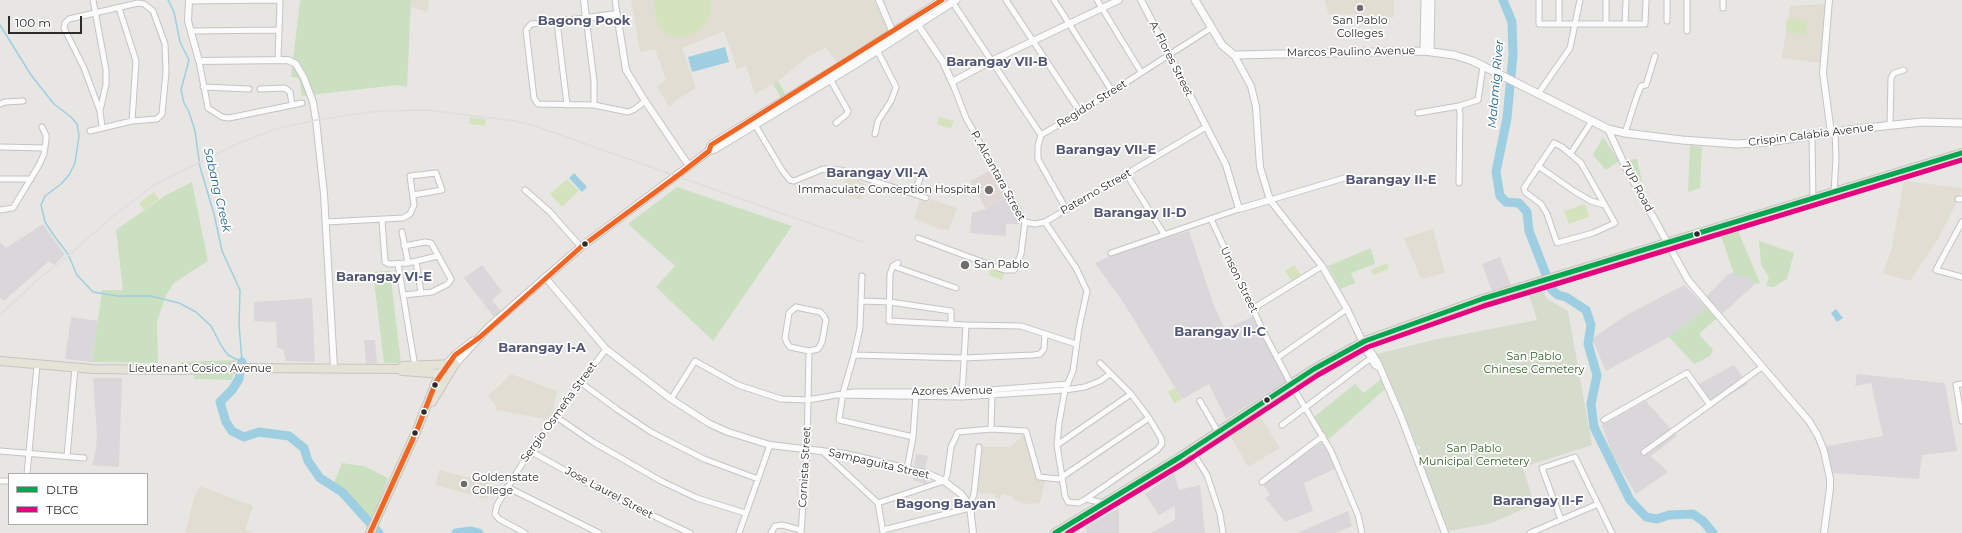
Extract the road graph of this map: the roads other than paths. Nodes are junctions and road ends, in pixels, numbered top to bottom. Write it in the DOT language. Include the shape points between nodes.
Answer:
graph roads {
  1 [pos="93,0"];
  2 [pos="226,0"];
  3 [pos="584,0"];
  4 [pos="615,0"];
  5 [pos="879,0"];
  6 [pos="942,0"];
  7 [pos="1006,0"];
  8 [pos="1054,0"];
  9 [pos="1097,0"];
  10 [pos="1119,0"];
  11 [pos="1141,0"];
  12 [pos="1195,0"];
  13 [pos="1539,0"];
  14 [pos="1559,0"];
  15 [pos="1580,0"];
  16 [pos="1606,0"];
  17 [pos="1626,0"];
  18 [pos="1646,0"];
  19 [pos="1667,0"];
  20 [pos="1687,0"];
  21 [pos="1723,0"];
  22 [pos="1829,0"];
  23 [pos="189,1"];
  24 [pos="953,1"];
  25 [pos="1428,1"];
  26 [pos="119,8"];
  27 [pos="1722,8"];
  28 [pos="1102,9"];
  29 [pos="96,13"];
  30 [pos="617,14"];
  31 [pos="586,18"];
  32 [pos="1667,21"];
  33 [pos="557,22"];
  34 [pos="916,22"];
  35 [pos="1069,24"];
  36 [pos="1559,24"];
  37 [pos="1576,24"];
  38 [pos="1606,24"];
  39 [pos="1625,24"];
  40 [pos="1211,28"];
  41 [pos="279,30"];
  42 [pos="191,31"];
  43 [pos="1687,31"];
  44 [pos="894,35"];
  45 [pos="1033,41"];
  46 [pos="877,50"];
  47 [pos="1427,51"];
  48 [pos="1169,54"];
  49 [pos="1234,55"];
  50 [pos="1655,56"];
  51 [pos="278,59"];
  52 [pos="199,60"];
  53 [pos="854,61"];
  54 [pos="991,61"];
  55 [pos="1483,66"];
  56 [pos="1904,70"];
  57 [pos="1140,72"];
  58 [pos="829,76"];
  59 [pos="952,82"];
  60 [pos="203,87"];
  61 [pos="1527,88"];
  62 [pos="249,89"];
  63 [pos="260,89"];
  64 [pos="1112,91"];
  65 [pos="1538,94"];
  66 [pos="23,101"];
  67 [pos="645,101"];
  68 [pos="302,103"];
  69 [pos="0,104"];
  70 [pos="292,104"];
  71 [pos="567,105"];
  72 [pos="594,105"];
  73 [pos="1458,106"];
  74 [pos="100,111"];
  75 [pos="1080,112"];
  76 [pos="1418,113"];
  77 [pos="132,121"];
  78 [pos="1592,121"];
  79 [pos="752,122"];
  80 [pos="836,123"];
  81 [pos="1962,123"];
  82 [pos="1890,126"];
  83 [pos="42,127"];
  84 [pos="102,127"];
  85 [pos="1206,127"];
  86 [pos="1608,129"];
  87 [pos="90,131"];
  88 [pos="1833,133"];
  89 [pos="875,134"];
  90 [pos="1625,134"];
  91 [pos="1041,135"];
  92 [pos="1812,136"];
  93 [pos="0,147"];
  94 [pos="45,148"];
  95 [pos="1571,153"];
  96 [pos="1962,153"];
  97 [pos="689,166"];
  98 [pos="1538,166"];
  99 [pos="923,170"];
  100 [pos="1127,175"];
  101 [pos="1351,176"];
  102 [pos="0,179"];
  103 [pos="31,179"];
  104 [pos="1459,183"];
  105 [pos="525,190"];
  106 [pos="1834,193"];
  107 [pos="914,194"];
  108 [pos="413,195"];
  109 [pos="926,198"];
  110 [pos="1270,200"];
  111 [pos="1813,200"];
  112 [pos="1604,205"];
  113 [pos="1066,209"];
  114 [pos="1239,209"];
  115 [pos="0,210"];
  116 [pos="1211,219"];
  117 [pos="382,220"];
  118 [pos="326,222"];
  119 [pos="1025,222"];
  120 [pos="1045,222"];
  121 [pos="1962,222"];
  122 [pos="1960,229"];
  123 [pos="402,232"];
  124 [pos="1164,234"];
  125 [pos="918,238"];
  126 [pos="1668,243"];
  127 [pos="404,246"];
  128 [pos="581,247"];
  129 [pos="1111,253"];
  130 [pos="438,256"];
  131 [pos="416,261"];
  132 [pos="408,263"];
  133 [pos="398,264"];
  134 [pos="1322,266"];
  135 [pos="862,276"];
  136 [pos="1962,277"];
  137 [pos="545,278"];
  138 [pos="956,288"];
  139 [pos="421,293"];
  140 [pos="404,295"];
  141 [pos="862,301"];
  142 [pos="890,302"];
  143 [pos="1254,308"];
  144 [pos="1347,309"];
  145 [pos="951,324"];
  146 [pos="966,325"];
  147 [pos="1045,334"];
  148 [pos="1363,339"];
  149 [pos="1076,344"];
  150 [pos="606,349"];
  151 [pos="809,351"];
  152 [pos="854,355"];
  153 [pos="964,358"];
  154 [pos="1277,358"];
  155 [pos="1371,358"];
  156 [pos="0,362"];
  157 [pos="1100,363"];
  158 [pos="37,365"];
  159 [pos="450,365"];
  160 [pos="415,366"];
  161 [pos="1379,367"];
  162 [pos="1762,367"];
  163 [pos="75,368"];
  164 [pos="334,368"];
  165 [pos="400,369"];
  166 [pos="444,374"];
  167 [pos="1110,374"];
  168 [pos="580,382"];
  169 [pos="1068,384"];
  170 [pos="1291,384"];
  171 [pos="1962,384"];
  172 [pos="1065,390"];
  173 [pos="916,394"];
  174 [pos="962,394"];
  175 [pos="1131,394"];
  176 [pos="843,395"];
  177 [pos="992,395"];
  178 [pos="670,399"];
  179 [pos="808,400"];
  180 [pos="1200,401"];
  181 [pos="1710,405"];
  182 [pos="1306,408"];
  183 [pos="555,416"];
  184 [pos="1149,418"];
  185 [pos="1604,420"];
  186 [pos="1962,421"];
  187 [pos="1282,424"];
  188 [pos="991,430"];
  189 [pos="1218,432"];
  190 [pos="1323,436"];
  191 [pos="913,437"];
  192 [pos="770,445"];
  193 [pos="1057,445"];
  194 [pos="979,447"];
  195 [pos="808,449"];
  196 [pos="0,450"];
  197 [pos="1191,450"];
  198 [pos="530,451"];
  199 [pos="821,451"];
  200 [pos="1644,452"];
  201 [pos="30,453"];
  202 [pos="67,456"];
  203 [pos="84,458"];
  204 [pos="907,469"];
  205 [pos="28,473"];
  206 [pos="1063,478"];
  207 [pos="758,479"];
  208 [pos="944,481"];
  209 [pos="1262,482"];
  210 [pos="507,487"];
  211 [pos="1086,499"];
  212 [pos="878,503"];
  213 [pos="1105,503"];
  214 [pos="1598,504"];
  215 [pos="970,506"];
  216 [pos="746,513"];
  217 [pos="1561,520"];
  218 [pos="883,531"];
  219 [pos="801,532"];
  220 [pos="370,533"];
  221 [pos="525,533"];
  222 [pos="599,533"];
  223 [pos="690,533"];
  224 [pos="739,533"];
  225 [pos="771,533"];
  226 [pos="973,533"];
  227 [pos="1054,533"];
  228 [pos="1223,533"];
  229 [pos="1362,533"];
  230 [pos="1445,533"];
  231 [pos="1530,533"];
  232 [pos="1612,533"];
  233 [pos="1824,533"];
  1 -- 29 [label="street"];
  2 -- 23 [label="street"];
  2 -- 41 [label="street" via="280,2"];
  3 -- 31 [label="street"];
  4 -- 30 [label="street"];
  5 -- 44 [label="street"];
  6 -- 34 [label="main road"];
  7 -- 45 [label="street"];
  8 -- 35 [label="street"];
  9 -- 28 [label="street"];
  10 -- 28 [label="street"];
  11 -- 48 [label="street, A. Flores Street"];
  12 -- 40 [label="main road"];
  13 -- 36 [label="street" via="1539,24"];
  14 -- 36 [label="street"];
  15 -- 37 [label="street"];
  16 -- 38 [label="street"];
  17 -- 39 [label="street"];
  18 -- 39 [label="street" via="1645,24"];
  19 -- 32 [label="street"];
  20 -- 43 [label="street"];
  21 -- 27 [label="street"];
  22 -- 88 [label="street" via="1823,73"];
  23 -- 42 [label="street" via="188,21"];
  24 -- 34 [label="main road"];
  24 -- 54 [label="street"];
  25 -- 47 [label="main road"];
  26 -- 29 [label="street"];
  26 -- 77 [label="street" via="136,60"];
  26 -- 77 [label="street" via="138,3 153,11 167,57 160,118"];
  28 -- 35 [label="street"];
  28 -- 57 [label="street"];
  29 -- 74 [label="street" via="106,70 106,84"];
  29 -- 74 [label="street" via="69,19 64,28 84,68"];
  30 -- 31 [label="street"];
  30 -- 67 [label="street" via="626,70"];
  31 -- 33 [label="street"];
  31 -- 72 [label="street"];
  33 -- 71 [label="street"];
  33 -- 71 [label="street" via="530,24 526,30 534,98 538,104"];
  34 -- 44 [label="main road"];
  34 -- 59 [label="street, P. Alcantara Street" via="943,62"];
  35 -- 45 [label="street"];
  35 -- 64 [label="street"];
  36 -- 37 [label="street"];
  37 -- 38 [label="street"];
  37 -- 65 [label="street" via="1566,54"];
  38 -- 39 [label="street"];
  40 -- 48 [label="street, Regidor Street"];
  40 -- 49 [label="main road" via="1222,45"];
  41 -- 42 [label="street"];
  41 -- 51 [label="street"];
  42 -- 52 [label="street"];
  44 -- 46 [label="main road"];
  44 -- 53 [label="main road"];
  45 -- 54 [label="street"];
  45 -- 75 [label="street"];
  46 -- 53 [label="main road"];
  46 -- 89 [label="street" via="896,87 892,101 878,121"];
  47 -- 49 [label="main road, Marcos Paulino Avenue"];
  47 -- 55 [label="main road, Marcos Paulino Avenue" via="1454,55"];
  48 -- 57 [label="street, Regidor Street"];
  48 -- 85 [label="street, A. Flores Street"];
  49 -- 110 [label="street" via="1251,86 1256,107 1260,167"];
  50 -- 90 [label="street" via="1646,85 1641,86 1637,96"];
  51 -- 52 [label="street"];
  51 -- 118 [label="street" via="296,64 313,102"];
  52 -- 60 [label="street"];
  53 -- 58 [label="main road"];
  54 -- 59 [label="street"];
  54 -- 91 [label="street"];
  55 -- 61 [label="main road, Marcos Paulino Avenue"];
  55 -- 73 [label="street" via="1478,100"];
  56 -- 82 [label="street" via="1894,73 1891,78"];
  57 -- 64 [label="street, Regidor Street"];
  58 -- 79 [label="main road"];
  58 -- 80 [label="street" via="848,110"];
  59 -- 119 [label="street, P. Alcantara Street" via="966,118"];
  60 -- 62 [label="street"];
  60 -- 70 [label="street" via="208,108 222,117 229,118"];
  61 -- 65 [label="main road, Crispin Calabia Avenue"];
  63 -- 70 [label="street" via="285,88 290,92"];
  64 -- 75 [label="street, Regidor Street"];
  65 -- 78 [label="main road, Crispin Calabia Avenue"];
  66 -- 69 [label="street"];
  67 -- 72 [label="street" via="628,112"];
  67 -- 97 [label="street"];
  68 -- 70 [label="street"];
  71 -- 72 [label="street"];
  73 -- 76 [label="street"];
  73 -- 104 [label="street"];
  74 -- 84 [label="street"];
  75 -- 91 [label="street, Regidor Street"];
  77 -- 84 [label="street"];
  78 -- 86 [label="main road, Crispin Calabia Avenue"];
  78 -- 95 [label="street"];
  79 -- 97 [label="main road"];
  79 -- 107 [label="street" via="790,180 794,181 813,172 831,168"];
  81 -- 82 [label="main road, Crispin Calabia Avenue" via="1922,122"];
  82 -- 88 [label="main road, Crispin Calabia Avenue"];
  83 -- 94 [label="street" via="46,135"];
  84 -- 87 [label="street"];
  85 -- 100 [label="street, Paterno Street"];
  85 -- 114 [label="street, A. Flores Street" via="1226,165"];
  86 -- 90 [label="main road, Crispin Calabia Avenue"];
  86 -- 126 [label="street, 7UP Road" via="1625,166"];
  88 -- 92 [label="main road, Crispin Calabia Avenue"];
  88 -- 106 [label="street" via="1836,158"];
  90 -- 92 [label="main road, Crispin Calabia Avenue" via="1726,144"];
  91 -- 113 [label="street" via="1038,159"];
  92 -- 111 [label="street"];
  93 -- 94 [label="street"];
  94 -- 103 [label="street"];
  95 -- 98 [label="street" via="1554,143"];
  95 -- 112 [label="street" via="1581,163"];
  96 -- 106 [label="main road"];
  97 -- 128 [label="main road"];
  98 -- 112 [label="street" via="1574,191"];
  98 -- 112 [label="street" via="1524,188 1525,192 1541,204 1557,243 1593,233 1615,223"];
  99 -- 107 [label="street"];
  100 -- 113 [label="street, Paterno Street"];
  100 -- 124 [label="street"];
  101 -- 110 [label="street"];
  102 -- 103 [label="street"];
  103 -- 115 [label="street" via="13,208"];
  105 -- 128 [label="street" via="554,216"];
  106 -- 111 [label="main road"];
  107 -- 109 [label="street"];
  108 -- 108 [label="street" via="410,176 436,173 442,190"];
  108 -- 117 [label="street" via="414,205 410,214 403,218"];
  110 -- 114 [label="street"];
  110 -- 134 [label="street"];
  111 -- 126 [label="main road"];
  113 -- 120 [label="street, Paterno Street"];
  114 -- 116 [label="street"];
  116 -- 124 [label="street"];
  116 -- 143 [label="street, Unson Street"];
  117 -- 118 [label="street"];
  117 -- 133 [label="street" via="385,262"];
  118 -- 164 [label="street"];
  119 -- 120 [label="street"];
  119 -- 125 [label="street, P. Alcantara Street" via="1020,254 1014,270 997,268"];
  120 -- 149 [label="street" via="1076,268 1087,291"];
  121 -- 122 [label="street"];
  122 -- 136 [label="street" via="1936,270"];
  123 -- 127 [label="street"];
  124 -- 129 [label="street"];
  126 -- 148 [label="main road" via="1482,299"];
  126 -- 162 [label="street, 7UP Road" via="1688,280"];
  127 -- 130 [label="street" via="429,242"];
  127 -- 132 [label="street"];
  128 -- 137 [label="main road"];
  130 -- 131 [label="street"];
  130 -- 139 [label="street" via="450,277 450,282 432,292"];
  131 -- 132 [label="street"];
  131 -- 139 [label="street"];
  132 -- 133 [label="street"];
  133 -- 140 [label="street"];
  134 -- 143 [label="street"];
  134 -- 144 [label="street"];
  135 -- 141 [label="street"];
  137 -- 150 [label="street, Sampaguita Street"];
  137 -- 159 [label="main road" via="480,337 466,345"];
  138 -- 142 [label="street" via="896,265 890,274"];
  139 -- 140 [label="street"];
  140 -- 160 [label="street"];
  141 -- 142 [label="street"];
  141 -- 152 [label="street"];
  142 -- 145 [label="street" via="951,311"];
  142 -- 145 [label="street" via="890,321"];
  143 -- 154 [label="street, Unson Street"];
  144 -- 148 [label="street"];
  144 -- 154 [label="street"];
  145 -- 146 [label="street"];
  146 -- 147 [label="street" via="1021,326"];
  146 -- 153 [label="street"];
  147 -- 149 [label="street"];
  147 -- 153 [label="street" via="1044,350 1040,354"];
  148 -- 155 [label="street"];
  148 -- 161 [label="street"];
  148 -- 170 [label="main road"];
  149 -- 169 [label="street" via="1073,371"];
  150 -- 168 [label="street, Sergio Osmeña Street"];
  150 -- 178 [label="street, Sampaguita Street"];
  151 -- 151 [label="street" via="818,349 822,342 826,320 820,312 796,307 789,313 785,338 790,347"];
  151 -- 179 [label="street, Cornista Street"];
  152 -- 153 [label="street"];
  152 -- 176 [label="street"];
  153 -- 174 [label="street"];
  154 -- 170 [label="street, Unson Street"];
  155 -- 161 [label="street"];
  155 -- 182 [label="street"];
  156 -- 158 [label="main road, Lieutenant Cosico Avenue"];
  157 -- 167 [label="street"];
  158 -- 163 [label="main road, Lieutenant Cosico Avenue"];
  158 -- 201 [label="street"];
  159 -- 160 [label="main road, Lieutenant Cosico Avenue"];
  159 -- 166 [label="main road"];
  160 -- 165 [label="main road, Lieutenant Cosico Avenue" via="403,366"];
  161 -- 230 [label="street" via="1410,438"];
  162 -- 181 [label="street"];
  162 -- 233 [label="street, 7UP Road" via="1809,421 1824,451 1830,488"];
  163 -- 164 [label="main road, Lieutenant Cosico Avenue"];
  163 -- 202 [label="street"];
  164 -- 165 [label="main road, Lieutenant Cosico Avenue"];
  165 -- 166 [label="main road, Lieutenant Cosico Avenue"];
  166 -- 220 [label="main road"];
  167 -- 172 [label="street, Azores Avenue" via="1085,387"];
  167 -- 175 [label="street"];
  168 -- 183 [label="street, Sergio Osmeña Street"];
  168 -- 207 [label="street" via="651,432 704,459"];
  169 -- 172 [label="street"];
  169 -- 174 [label="street, Azores Avenue"];
  170 -- 182 [label="street, Unson Street"];
  170 -- 189 [label="main road"];
  171 -- 186 [label="street" via="1956,385"];
  172 -- 177 [label="street, Azores Avenue"];
  172 -- 193 [label="street"];
  173 -- 174 [label="street, Azores Avenue"];
  173 -- 176 [label="street, Azores Avenue"];
  173 -- 191 [label="street"];
  174 -- 177 [label="street, Azores Avenue"];
  175 -- 184 [label="street"];
  175 -- 193 [label="street"];
  176 -- 179 [label="street, Azores Avenue"];
  176 -- 191 [label="street" via="840,420"];
  177 -- 188 [label="street"];
  178 -- 179 [label="street, Azores Avenue" via="695,361 760,394 781,399"];
  178 -- 192 [label="street, Sampaguita Street" via="722,429"];
  179 -- 195 [label="street, Cornista Street"];
  180 -- 189 [label="street"];
  181 -- 185 [label="street" via="1687,373"];
  181 -- 200 [label="street"];
  182 -- 187 [label="street"];
  182 -- 190 [label="street, Unson Street"];
  183 -- 198 [label="street, Sergio Osmeña Street"];
  183 -- 216 [label="street" via="593,442 660,481 697,498"];
  184 -- 206 [label="street"];
  184 -- 211 [label="street" via="1162,444"];
  188 -- 206 [label="street" via="1026,431 1039,477 1059,480"];
  188 -- 208 [label="street" via="958,432 951,447"];
  189 -- 197 [label="main road"];
  190 -- 209 [label="street"];
  190 -- 229 [label="street, Unson Street" via="1343,475"];
  191 -- 204 [label="street"];
  192 -- 195 [label="street, Sampaguita Street"];
  192 -- 207 [label="street"];
  193 -- 206 [label="street"];
  194 -- 215 [label="street" via="974,494"];
  195 -- 199 [label="street, Sampaguita Street"];
  195 -- 219 [label="street, Cornista Street"];
  196 -- 201 [label="street"];
  197 -- 213 [label="main road"];
  197 -- 228 [label="street" via="1207,475 1220,514"];
  198 -- 210 [label="street, Sergio Osmeña Street"];
  198 -- 223 [label="street, Jose Laurel Street" via="611,496"];
  199 -- 204 [label="street, Sampaguita Street" via="846,454"];
  199 -- 212 [label="street"];
  201 -- 202 [label="street"];
  201 -- 205 [label="street"];
  202 -- 203 [label="street"];
  204 -- 208 [label="street, Sampaguita Street" via="929,474"];
  206 -- 211 [label="street" via="1068,502"];
  207 -- 216 [label="street"];
  208 -- 212 [label="street"];
  208 -- 215 [label="street, Sampaguita Street" via="961,494"];
  210 -- 221 [label="street, Sergio Osmeña Street" via="495,514 499,519"];
  210 -- 222 [label="street"];
  211 -- 213 [label="street"];
  212 -- 218 [label="street"];
  213 -- 227 [label="main road"];
  214 -- 217 [label="street"];
  214 -- 217 [label="street" via="1575,457 1542,468"];
  214 -- 232 [label="street"];
  215 -- 218 [label="street"];
  215 -- 226 [label="street"];
  216 -- 224 [label="street"];
  217 -- 231 [label="street"];
  219 -- 225 [label="street" via="782,525 775,526"];
}
